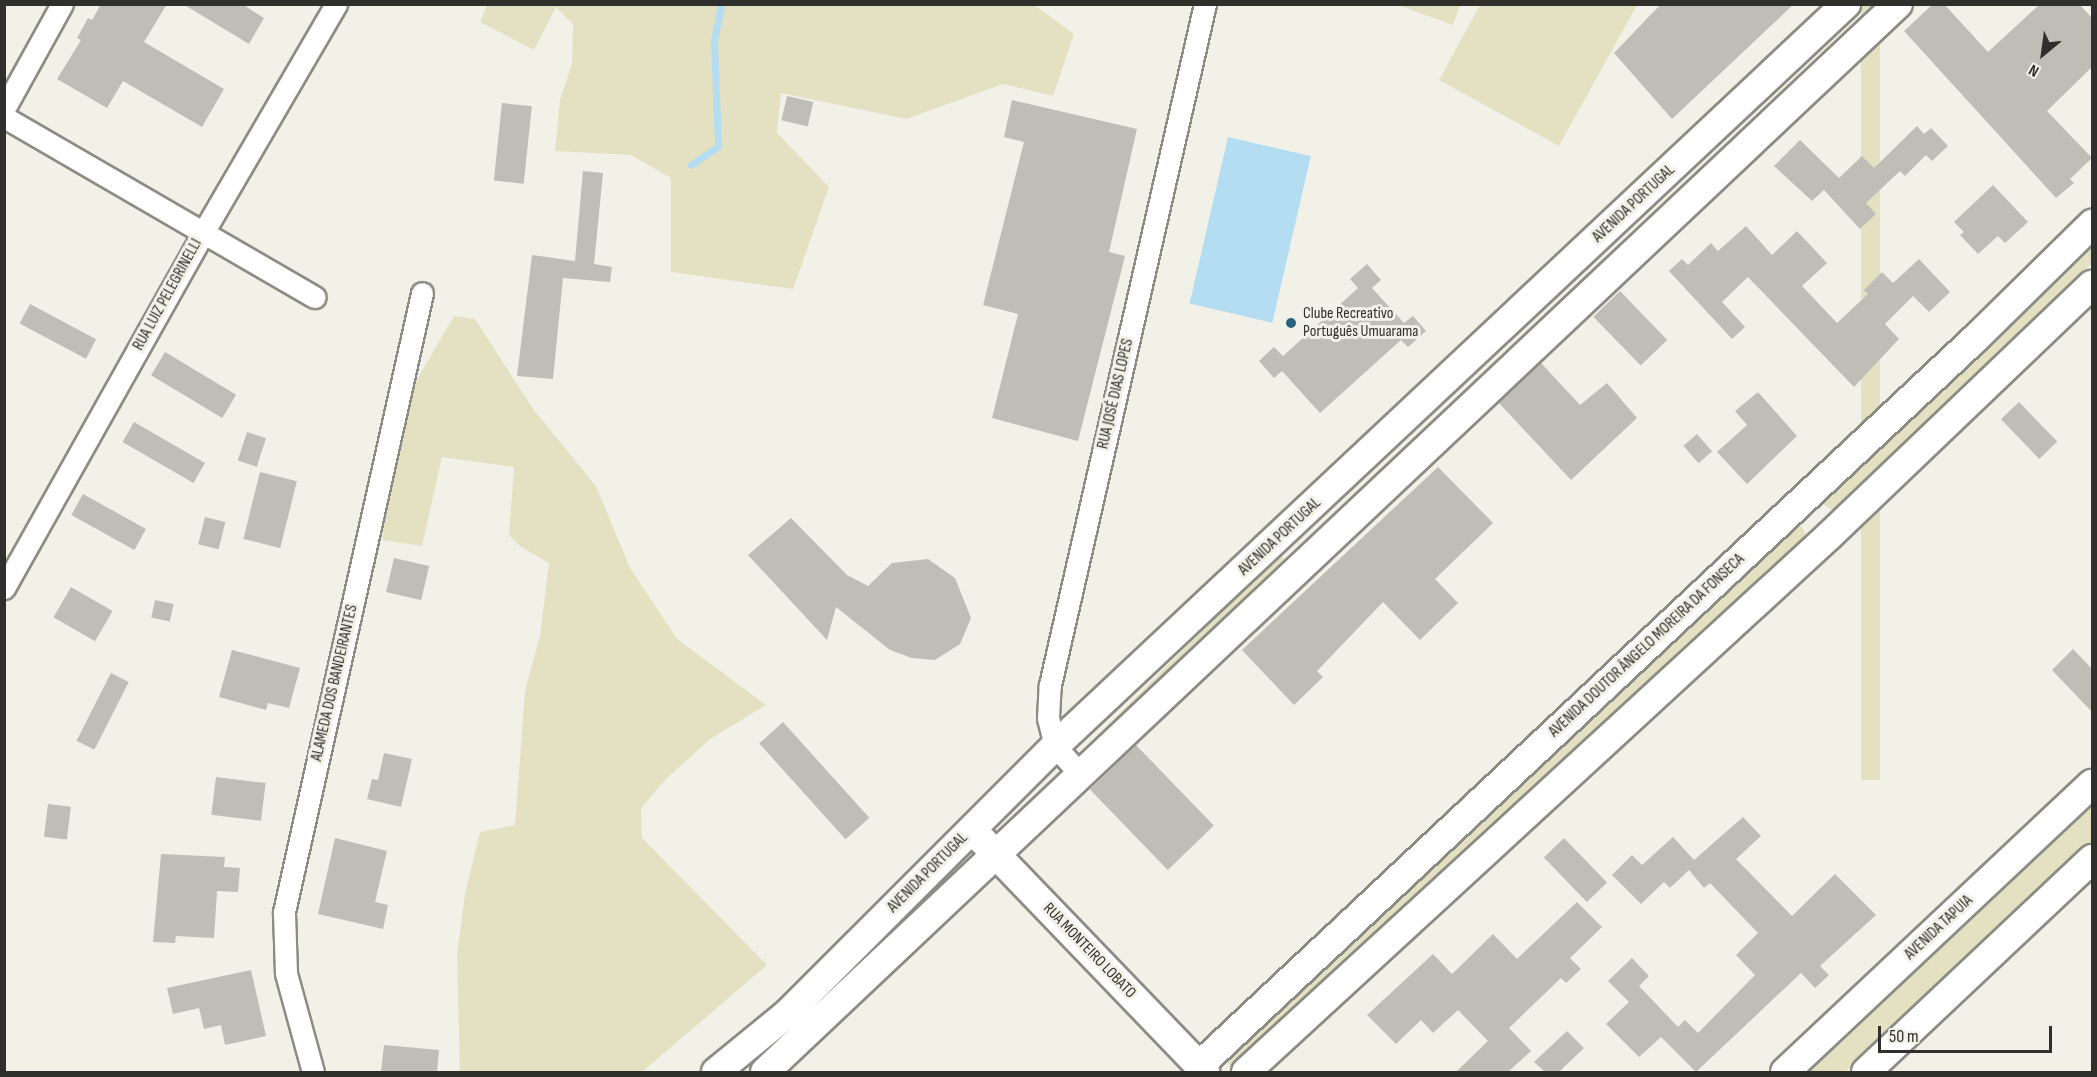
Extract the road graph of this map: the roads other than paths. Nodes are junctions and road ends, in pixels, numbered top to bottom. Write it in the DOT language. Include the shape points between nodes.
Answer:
graph roads {
  1 [pos="62,4"];
  2 [pos="336,4"];
  3 [pos="1205,4"];
  4 [pos="1846,4"];
  5 [pos="1898,4"];
  6 [pos="4,109"];
  7 [pos="4,117"];
  8 [pos="2092,224"];
  9 [pos="204,231"];
  10 [pos="2092,285"];
  11 [pos="422,293"];
  12 [pos="315,297"];
  13 [pos="1523,309"];
  14 [pos="1547,335"];
  15 [pos="1801,503"];
  16 [pos="1830,535"];
  17 [pos="1280,537"];
  18 [pos="1305,563"];
  19 [pos="4,588"];
  20 [pos="1055,746"];
  21 [pos="1081,774"];
  22 [pos="2092,784"];
  23 [pos="972,830"];
  24 [pos="995,853"];
  25 [pos="2092,859"];
  26 [pos="1202,1069"];
  27 [pos="313,1072"];
  28 [pos="716,1072"];
  29 [pos="765,1072"];
  30 [pos="1246,1072"];
  31 [pos="1785,1072"];
  32 [pos="1866,1072"];
  1 -- 6 [label="street"];
  2 -- 9 [label="street, RUA LUIZ PELEGRINELLI"];
  3 -- 20 [label="street, RUA JOSÉ DIAS LOPES" via="1050,685 1048,718"];
  4 -- 13 [label="main road, AVENIDA PORTUGAL"];
  5 -- 14 [label="main road"];
  7 -- 9 [label="street"];
  8 -- 15 [label="main road, AVENIDA DOUTOR ÂNGELO MOREIRA DA FONSECA"];
  9 -- 12 [label="street"];
  9 -- 19 [label="street, RUA LUIZ PELEGRINELLI"];
  10 -- 16 [label="main road"];
  11 -- 27 [label="street, ALAMEDA DOS BANDEIRANTES" via="284,912 286,972"];
  13 -- 14 [label="main road"];
  13 -- 17 [label="main road, AVENIDA PORTUGAL"];
  14 -- 18 [label="main road"];
  15 -- 16 [label="main road"];
  15 -- 26 [label="main road, AVENIDA DOUTOR ÂNGELO MOREIRA DA FONSECA"];
  16 -- 30 [label="main road"];
  17 -- 18 [label="main road"];
  17 -- 20 [label="main road, AVENIDA PORTUGAL"];
  18 -- 21 [label="main road"];
  20 -- 21 [label="street, RUA JOSÉ DIAS LOPES"];
  20 -- 23 [label="main road, AVENIDA PORTUGAL"];
  21 -- 24 [label="main road"];
  22 -- 31 [label="main road, AVENIDA TAPUIA"];
  23 -- 24 [label="main road, RUA MONTEIRO LOBATO"];
  23 -- 28 [label="main road, AVENIDA PORTUGAL" via="788,1013"];
  24 -- 26 [label="main road, RUA MONTEIRO LOBATO"];
  24 -- 29 [label="main road"];
  25 -- 32 [label="main road"];
}
